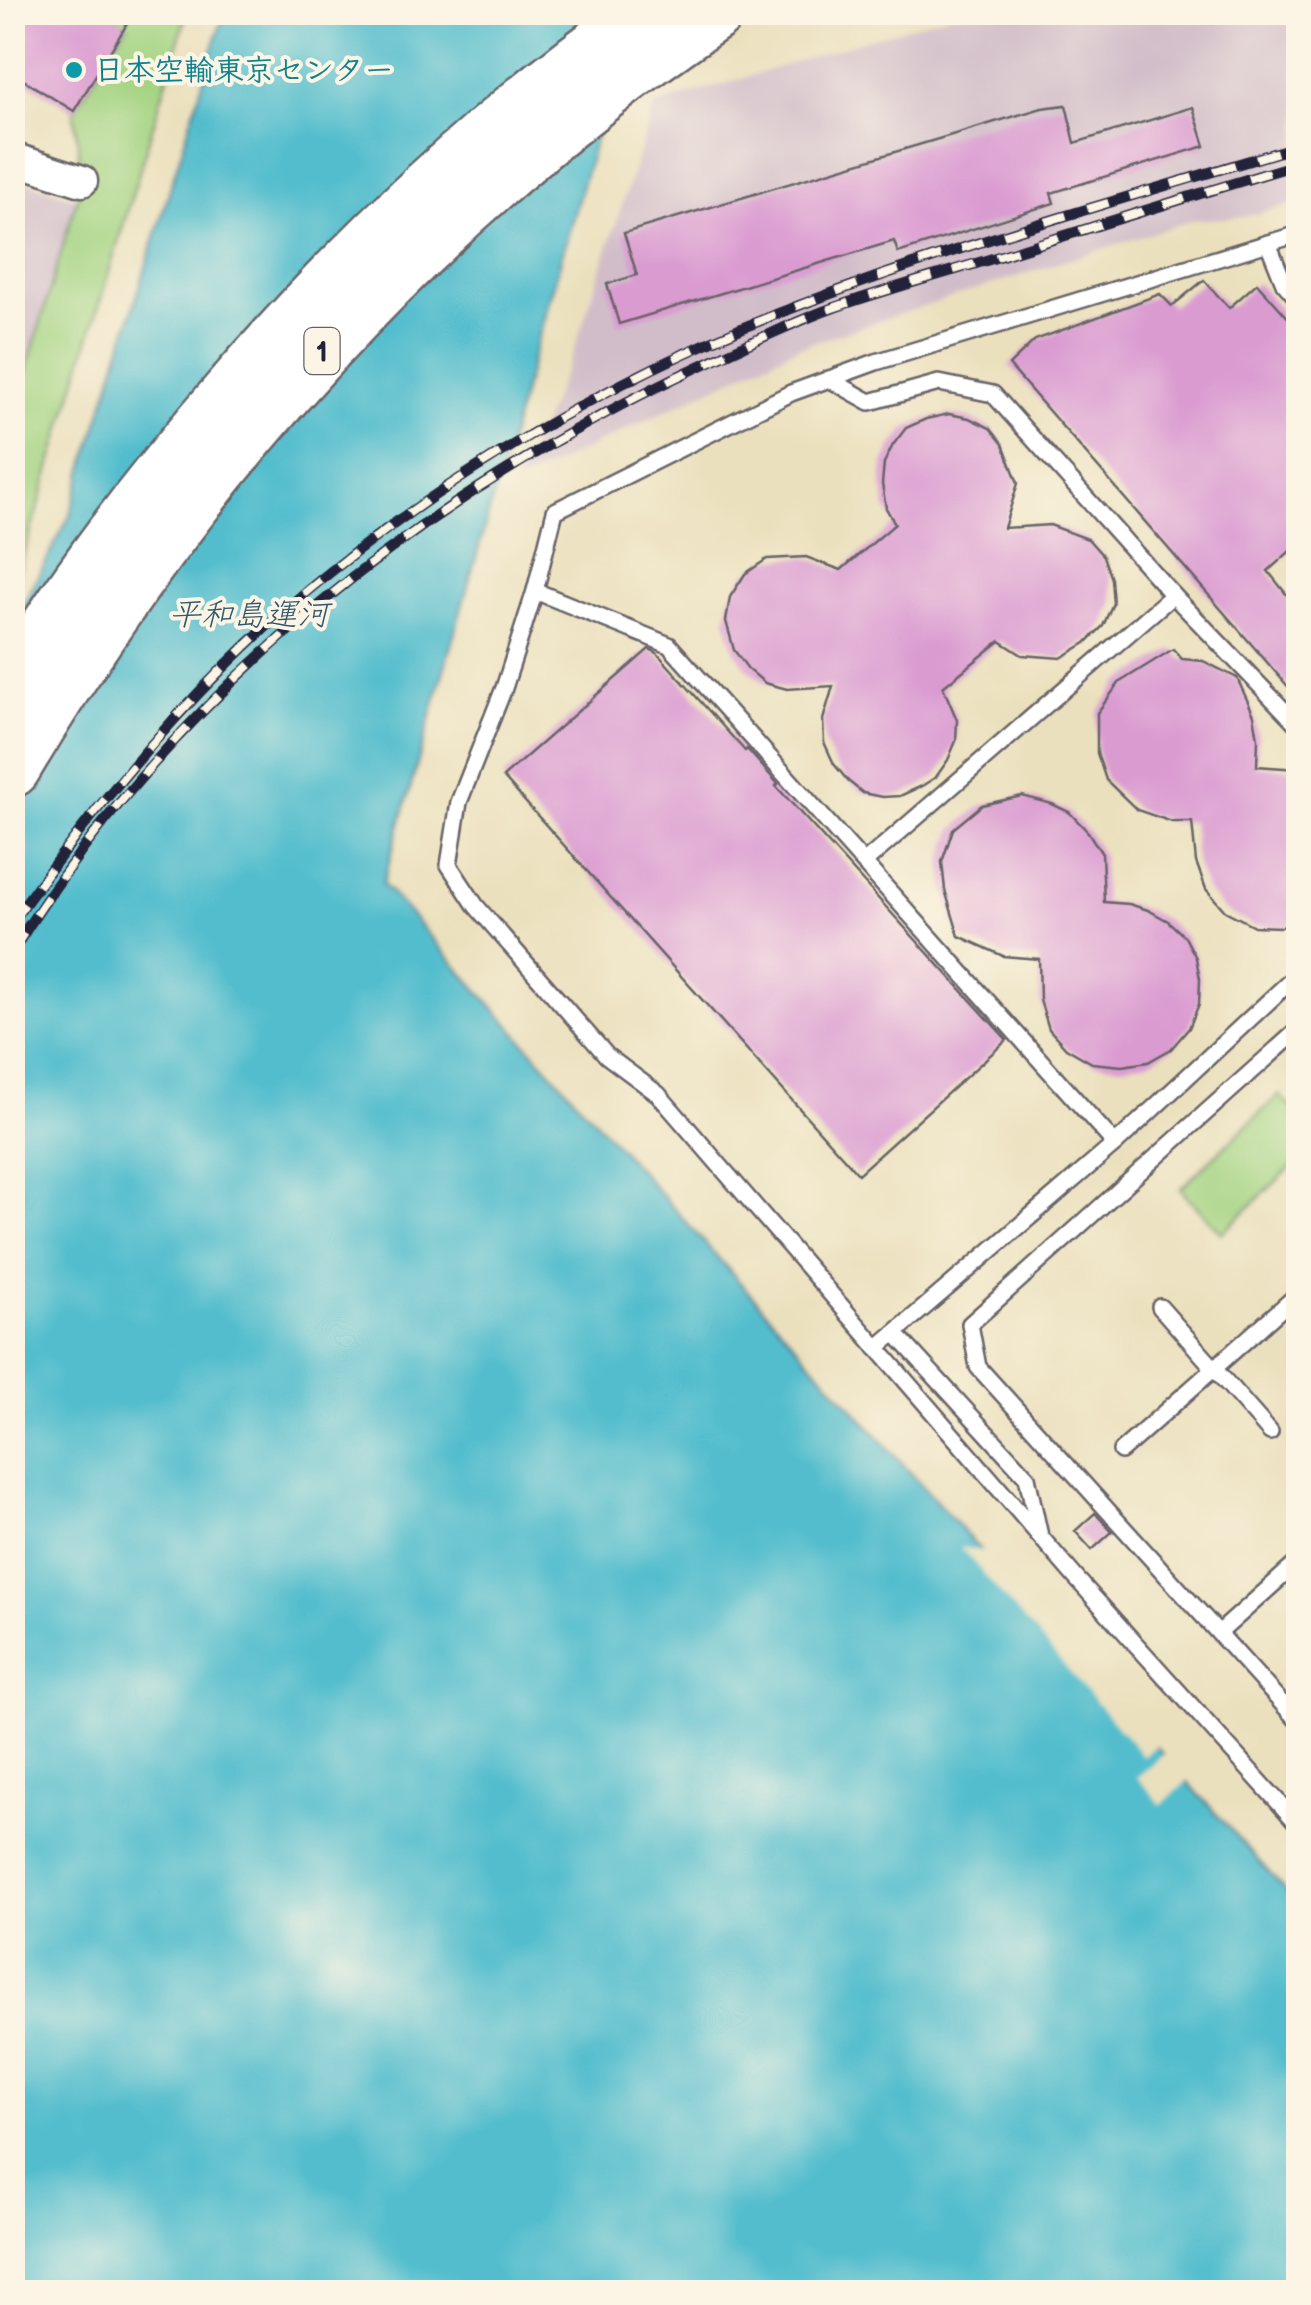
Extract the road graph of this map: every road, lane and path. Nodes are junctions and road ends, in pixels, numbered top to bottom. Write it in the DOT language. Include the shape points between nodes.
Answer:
graph roads {
  1 [pos="646,12"];
  2 [pos="716,12"];
  3 [pos="12,158"];
  4 [pos="82,181"];
  5 [pos="1298,234"];
  6 [pos="1268,243"];
  7 [pos="1298,299"];
  8 [pos="829,380"];
  9 [pos="535,592"];
  10 [pos="1173,595"];
  11 [pos="12,688"];
  12 [pos="1298,720"];
  13 [pos="12,769"];
  14 [pos="866,861"];
  15 [pos="1298,974"];
  16 [pos="1298,1030"];
  17 [pos="1115,1144"];
  18 [pos="1298,1294"];
  19 [pos="1160,1307"];
  20 [pos="895,1333"];
  21 [pos="878,1348"];
  22 [pos="1214,1369"];
  23 [pos="1270,1432"];
  24 [pos="1121,1451"];
  25 [pos="1040,1537"];
  26 [pos="1298,1562"];
  27 [pos="1220,1632"];
  28 [pos="1298,1721"];
  29 [pos="1298,1824"];
  1 -- 11 [label="highway, 1" via="500,120 325,287 167,466"];
  2 -- 13 [label="highway, 1" via="622,78 441,229 290,385 132,582"];
  3 -- 4 [label="street"];
  5 -- 6 [label="lane"];
  6 -- 7 [label="lane"];
  6 -- 8 [label="lane"];
  8 -- 9 [label="lane" via="555,511"];
  8 -- 10 [label="lane" via="870,402 939,383 993,394"];
  9 -- 14 [label="lane" via="670,645"];
  9 -- 21 [label="lane" via="459,802 449,865 476,906 607,1056 658,1094"];
  10 -- 12 [label="lane"];
  10 -- 14 [label="lane"];
  14 -- 17 [label="lane"];
  15 -- 17 [label="lane"];
  16 -- 27 [label="lane" via="970,1324 978,1366"];
  17 -- 20 [label="lane"];
  18 -- 22 [label="lane"];
  19 -- 22 [label="lane"];
  20 -- 21 [label="lane"];
  20 -- 25 [label="lane" via="1028,1478"];
  21 -- 25 [label="lane"];
  22 -- 23 [label="lane"];
  22 -- 24 [label="lane"];
  25 -- 29 [label="lane"];
  26 -- 27 [label="lane"];
  27 -- 28 [label="lane"];
}
